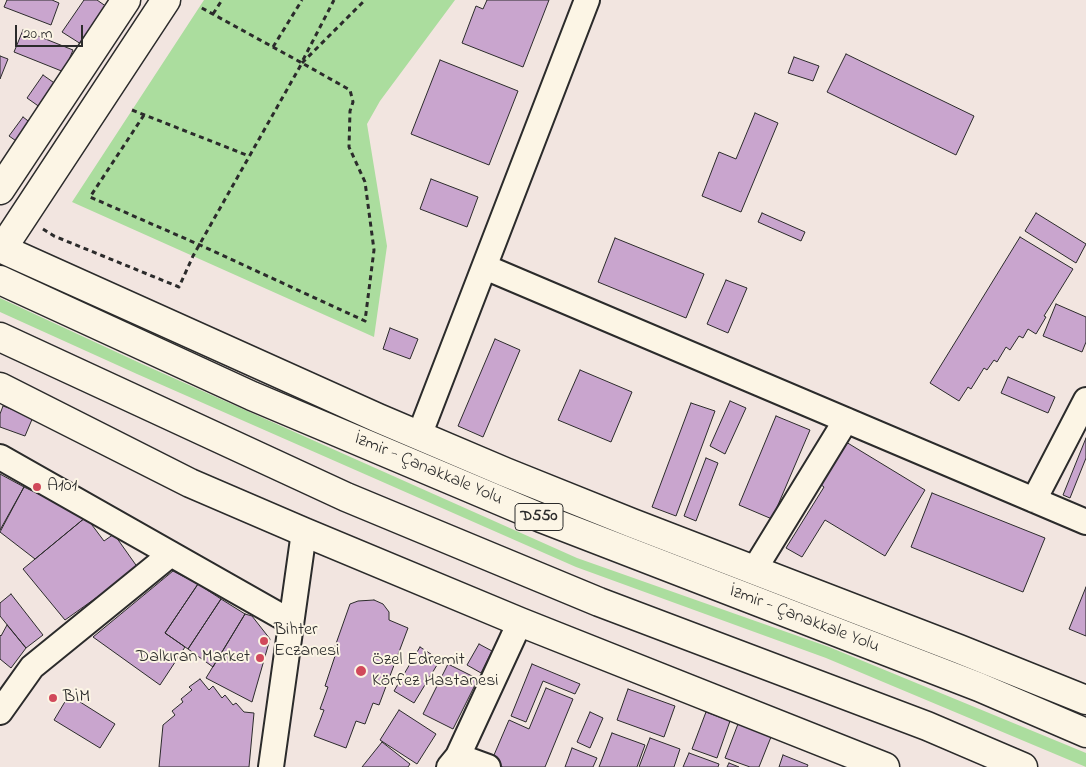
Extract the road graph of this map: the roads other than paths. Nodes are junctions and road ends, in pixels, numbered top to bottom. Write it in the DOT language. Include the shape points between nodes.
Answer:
graph roads {
  1 [pos="126,0"];
  2 [pos="166,0"];
  3 [pos="587,0"];
  4 [pos="0,190"];
  5 [pos="1,249"];
  6 [pos="485,267"];
  7 [pos="0,280"];
  8 [pos="0,337"];
  9 [pos="0,387"];
  10 [pos="1086,400"];
  11 [pos="846,420"];
  12 [pos="419,436"];
  13 [pos="0,457"];
  14 [pos="1034,500"];
  15 [pos="1086,522"];
  16 [pos="304,532"];
  17 [pos="171,554"];
  18 [pos="754,570"];
  19 [pos="291,622"];
  20 [pos="520,622"];
  21 [pos="1086,700"];
  22 [pos="0,712"];
  23 [pos="1086,733"];
  24 [pos="454,761"];
  25 [pos="271,767"];
  26 [pos="488,767"];
  27 [pos="885,767"];
  28 [pos="1024,767"];
  1 -- 4 [label="main road"];
  2 -- 5 [label="main road"];
  3 -- 6 [label="street"];
  5 -- 12 [label="main road"];
  6 -- 11 [label="street"];
  6 -- 12 [label="street"];
  7 -- 23 [label="main road, İzmir - Çanakkale Yolu / D550" via="252,396 541,518 979,688"];
  8 -- 28 [label="main road" via="346,497 599,602 927,726"];
  9 -- 16 [label="main road" via="190,483"];
  10 -- 14 [label="street"];
  11 -- 14 [label="street"];
  11 -- 18 [label="street"];
  12 -- 18 [label="main road"];
  13 -- 17 [label="street"];
  14 -- 15 [label="street"];
  16 -- 19 [label="street"];
  16 -- 20 [label="main road"];
  17 -- 19 [label="street"];
  17 -- 22 [label="street" via="32,666"];
  18 -- 21 [label="main road"];
  19 -- 25 [label="street"];
  20 -- 24 [label="street"];
  20 -- 27 [label="main road"];
  24 -- 26 [label="street"];
}
